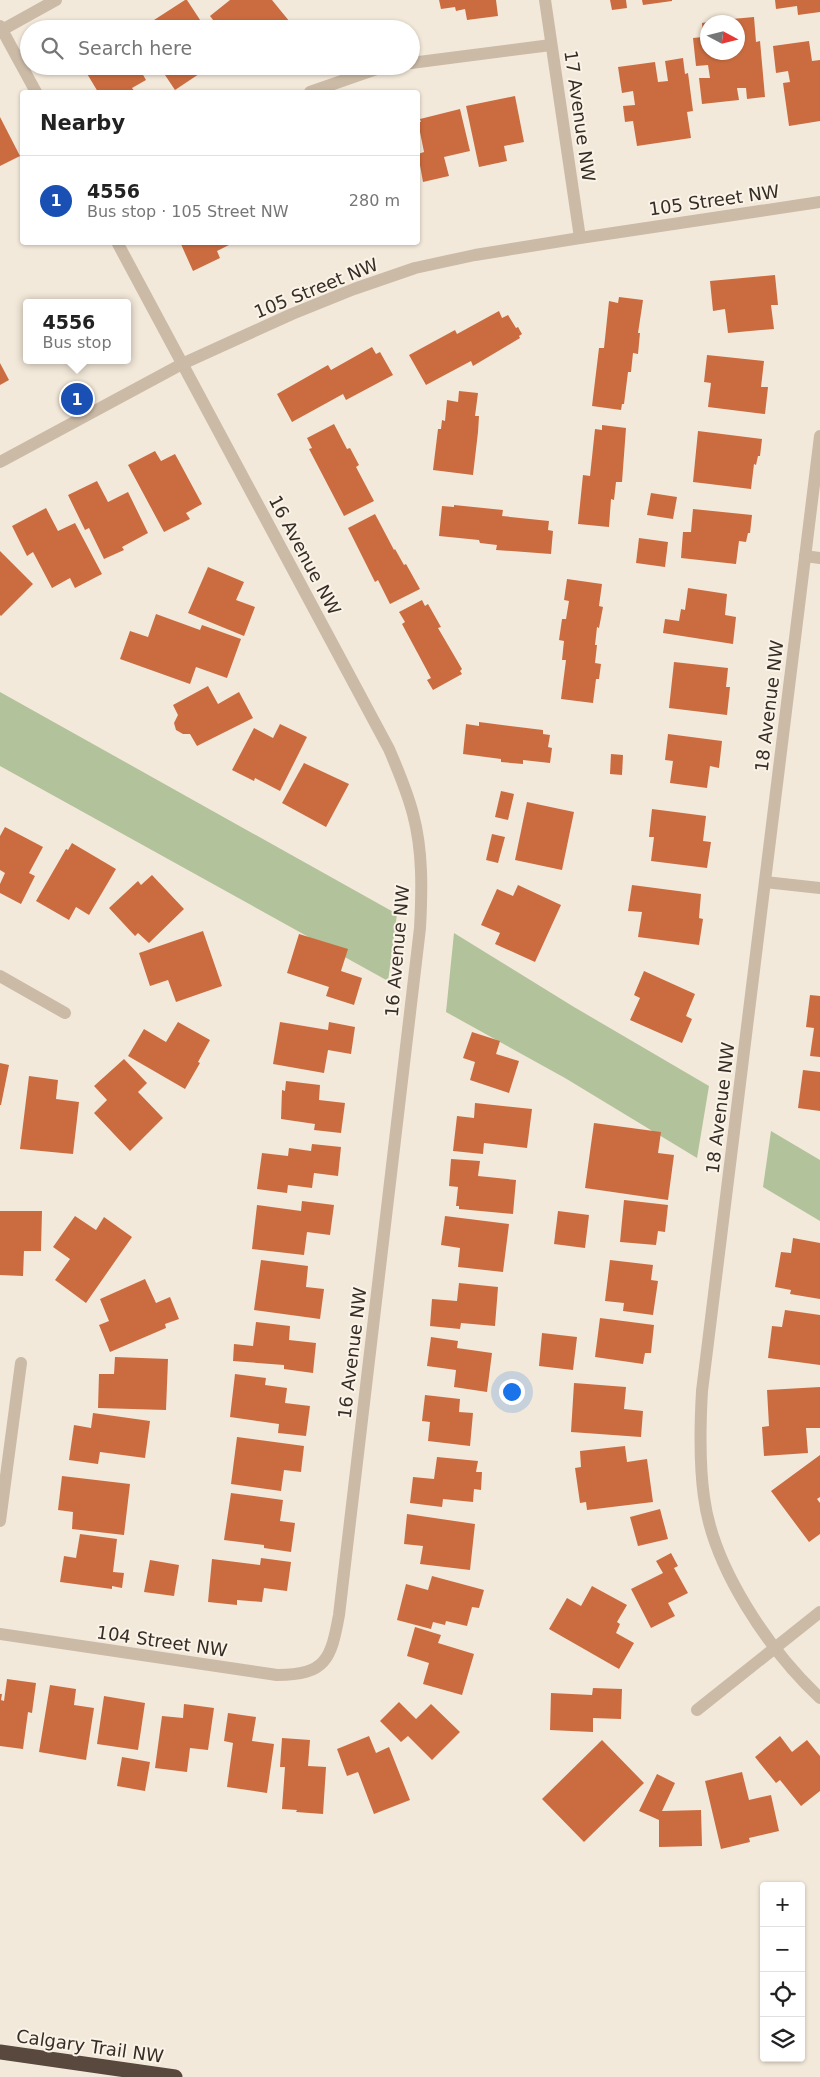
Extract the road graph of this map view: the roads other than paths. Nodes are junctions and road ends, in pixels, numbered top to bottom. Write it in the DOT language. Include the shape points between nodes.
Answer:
graph roads {
  1 [pos="56,0"];
  2 [pos="545,0"];
  3 [pos="1,28"];
  4 [pos="551,45"];
  5 [pos="420,62"];
  6 [pos="20,63"];
  7 [pos="27,75"];
  8 [pos="359,75"];
  9 [pos="35,90"];
  10 [pos="316,90"];
  11 [pos="820,202"];
  12 [pos="580,238"];
  13 [pos="119,245"];
  14 [pos="182,364"];
  15 [pos="820,436"];
  16 [pos="0,462"];
  17 [pos="805,556"];
  18 [pos="820,558"];
  19 [pos="765,882"];
  20 [pos="820,888"];
  21 [pos="0,976"];
  22 [pos="65,1012"];
  23 [pos="21,1363"];
  24 [pos="0,1521"];
  25 [pos="820,1612"];
  26 [pos="0,1634"];
  27 [pos="776,1648"];
  28 [pos="318,1667"];
  29 [pos="820,1698"];
  30 [pos="698,1710"];
  31 [pos="0,2052"];
  32 [pos="175,2077"];
  1 -- 3 [label="street"];
  2 -- 4 [label="street, 17 Avenue NW"];
  3 -- 6 [label="street"];
  4 -- 5 [label="street"];
  4 -- 12 [label="street, 17 Avenue NW"];
  7 -- 9 [label="street"];
  8 -- 10 [label="street"];
  11 -- 12 [label="street, 105 Street NW"];
  12 -- 14 [label="street, 105 Street NW" via="415,268 292,314"];
  13 -- 14 [label="street, 16 Avenue NW"];
  14 -- 16 [label="street, 105 Street NW"];
  14 -- 28 [label="street, 16 Avenue NW" via="389,749 414,816 419,848 422,884 420,928 339,1615 329,1654"];
  15 -- 17 [label="street, 18 Avenue NW"];
  17 -- 18 [label="street"];
  17 -- 19 [label="street, 18 Avenue NW"];
  19 -- 20 [label="street"];
  19 -- 27 [label="street, 18 Avenue NW" via="700,1422 704,1499 712,1531 737,1592"];
  21 -- 22 [label="street"];
  23 -- 24 [label="street"];
  25 -- 27 [label="street"];
  26 -- 28 [label="street, 104 Street NW" via="277,1675 293,1675"];
  27 -- 29 [label="street"];
  27 -- 30 [label="street"];
  31 -- 32 [label="highway, Calgary Trail NW"];
}
